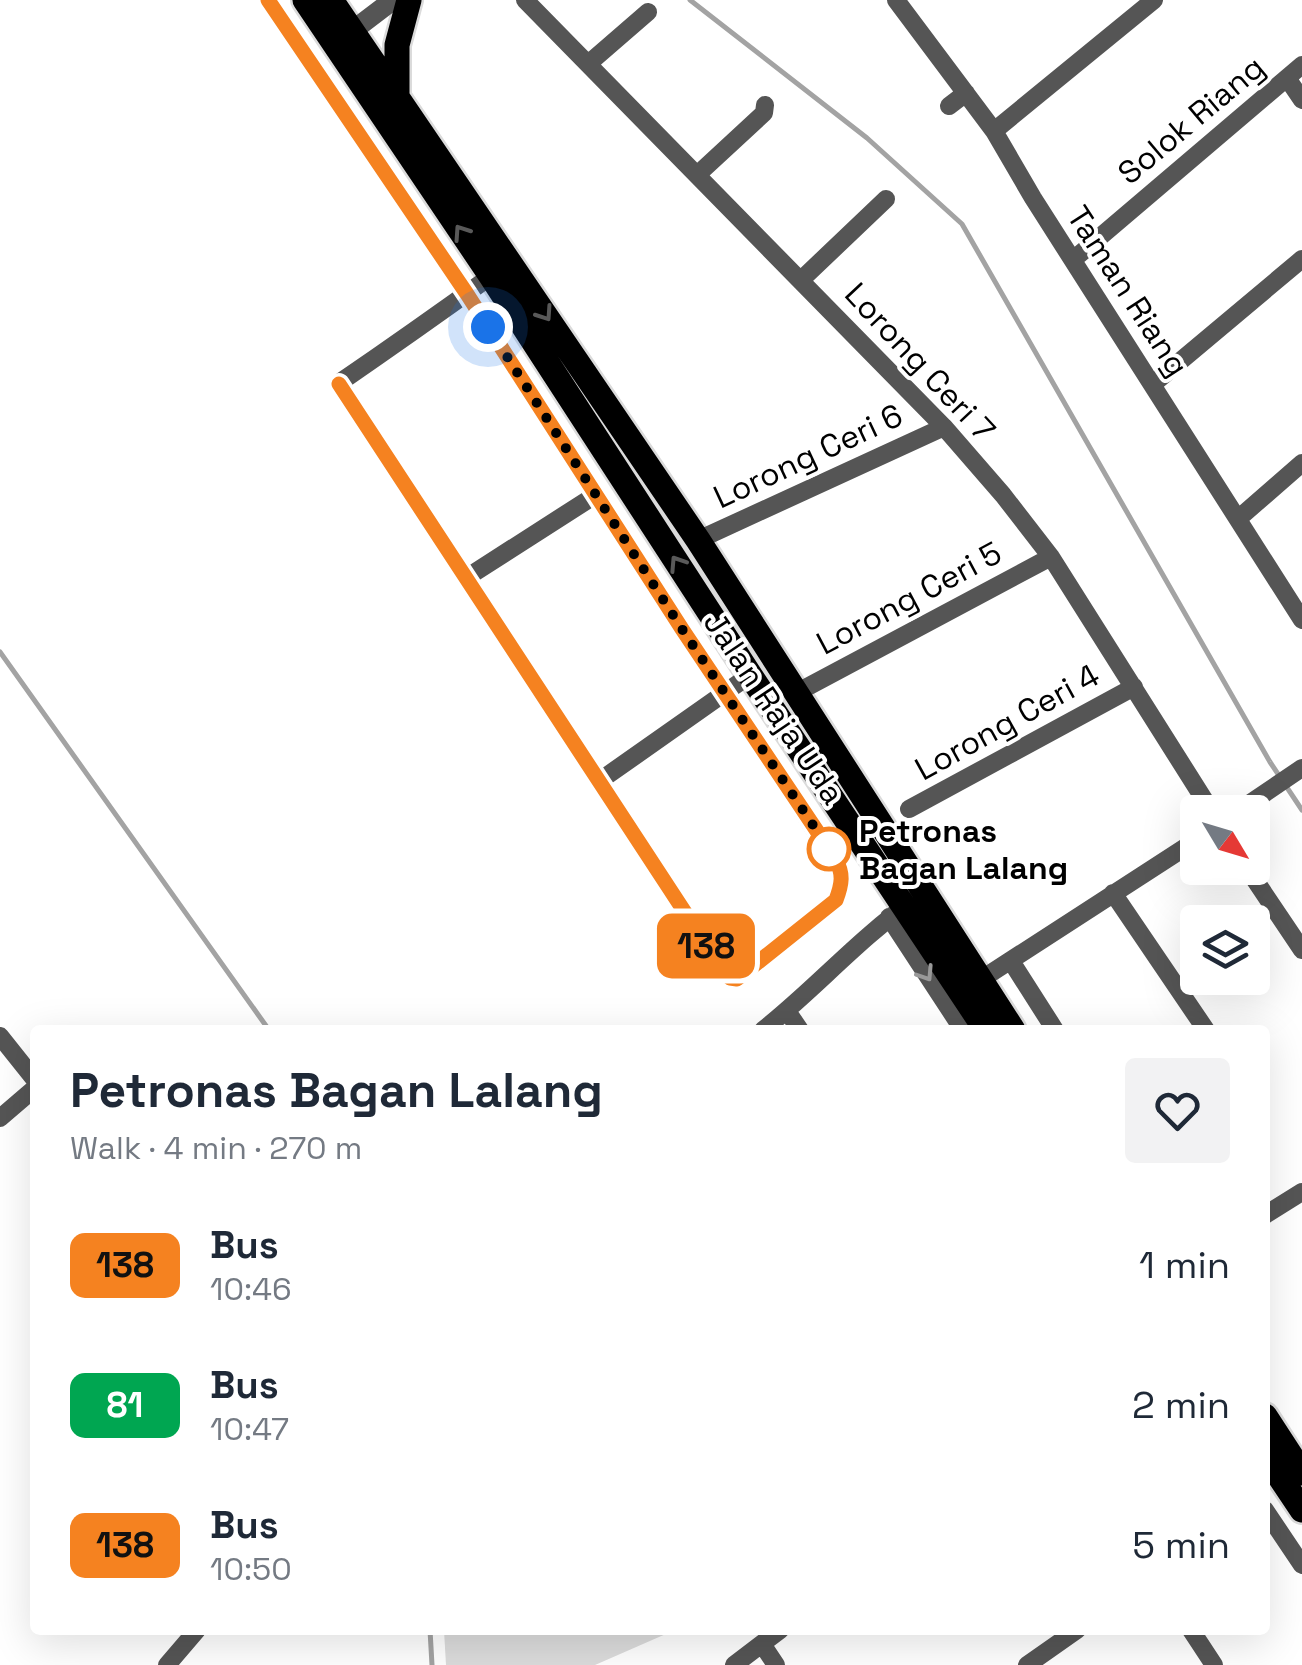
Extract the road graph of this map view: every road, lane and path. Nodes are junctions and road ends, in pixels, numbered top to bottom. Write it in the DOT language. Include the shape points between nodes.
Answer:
graph roads {
  1 [pos="268,0"];
  2 [pos="305,0"];
  3 [pos="332,0"];
  4 [pos="394,0"];
  5 [pos="409,0"];
  6 [pos="525,0"];
  7 [pos="922,0"];
  8 [pos="1154,0"];
  9 [pos="902,6"];
  10 [pos="648,12"];
  11 [pos="343,38"];
  12 [pos="588,64"];
  13 [pos="1302,65"];
  14 [pos="1286,78"];
  15 [pos="966,93"];
  16 [pos="397,94"];
  17 [pos="1302,100"];
  18 [pos="765,105"];
  19 [pos="949,106"];
  20 [pos="994,131"];
  21 [pos="697,175"];
  22 [pos="886,198"];
  23 [pos="1074,259"];
  24 [pos="1302,259"];
  25 [pos="491,276"];
  26 [pos="801,280"];
  27 [pos="467,294"];
  28 [pos="1153,384"];
  29 [pos="944,427"];
  30 [pos="1302,463"];
  31 [pos="597,494"];
  32 [pos="1238,518"];
  33 [pos="698,540"];
  34 [pos="1051,557"];
  35 [pos="466,578"];
  36 [pos="1302,620"];
  37 [pos="750,675"];
  38 [pos="1134,687"];
  39 [pos="725,693"];
  40 [pos="796,693"];
  41 [pos="1297,771"];
  42 [pos="598,782"];
  43 [pos="1201,795"];
  44 [pos="1262,795"];
  45 [pos="909,810"];
  46 [pos="1180,850"];
  47 [pos="1258,885"];
  48 [pos="1113,893"];
  49 [pos="906,906"];
  50 [pos="1302,950"];
  51 [pos="1011,961"];
  52 [pos="971,986"];
  53 [pos="787,1011"];
  54 [pos="769,1025"];
  55 [pos="797,1025"];
  56 [pos="960,1025"];
  57 [pos="984,1025"];
  58 [pos="1008,1025"];
  59 [pos="1052,1025"];
  60 [pos="1203,1025"];
  61 [pos="0,1036"];
  62 [pos="30,1074"];
  63 [pos="30,1092"];
  64 [pos="0,1118"];
  65 [pos="1302,1192"];
  66 [pos="1270,1213"];
  67 [pos="1270,1424"];
  68 [pos="1270,1462"];
  69 [pos="1302,1473"];
  70 [pos="1302,1510"];
  71 [pos="1270,1517"];
  72 [pos="1302,1565"];
  73 [pos="193,1635"];
  74 [pos="774,1635"];
  75 [pos="1070,1635"];
  76 [pos="1194,1635"];
  77 [pos="762,1644"];
  78 [pos="167,1665"];
  79 [pos="734,1665"];
  80 [pos="776,1665"];
  81 [pos="1027,1665"];
  82 [pos="1214,1665"];
  1 -- 27 [label="street, Jalan Raja Uda"];
  2 -- 11 [label="main road, Jalan Raja Uda"];
  3 -- 11 [label="main road, Jalan Raja Uda"];
  4 -- 11 [label="street"];
  5 -- 16 [label="main road" via="397,45"];
  6 -- 12 [label="street, Lorong Ceri 7"];
  7 -- 9 [label="street"];
  8 -- 20 [label="street"];
  9 -- 15 [label="street, Taman Riang"];
  10 -- 12 [label="street"];
  11 -- 16 [label="main road, Jalan Raja Uda"];
  25 -- 11 [label="main road, Jalan Raja Uda, one-way"];
  12 -- 21 [label="street, Lorong Ceri 7"];
  13 -- 14 [label="street, Solok Riang"];
  14 -- 17 [label="street"];
  14 -- 23 [label="street, Solok Riang"];
  15 -- 19 [label="street"];
  15 -- 20 [label="street, Taman Riang"];
  16 -- 33 [label="main road, Jalan Raja Uda, one-way"];
  18 -- 21 [label="street"];
  20 -- 23 [label="street, Taman Riang"];
  21 -- 26 [label="street, Lorong Ceri 7"];
  22 -- 26 [label="street"];
  23 -- 28 [label="street, Taman Riang"];
  24 -- 28 [label="street"];
  25 -- 27 [label="street"];
  37 -- 25 [label="main road, Jalan Raja Uda, one-way"];
  26 -- 29 [label="street, Lorong Ceri 7"];
  27 -- 31 [label="street, Jalan Raja Uda"];
  27 -- 35 [label="street, Jalan Raja Uda" via="339,384"];
  28 -- 32 [label="street, Taman Riang"];
  29 -- 33 [label="street, Lorong Ceri 6"];
  29 -- 34 [label="street, Lorong Ceri 7"];
  30 -- 32 [label="street"];
  31 -- 35 [label="street"];
  31 -- 39 [label="street, Jalan Raja Uda"];
  32 -- 36 [label="street, Taman Riang"];
  33 -- 40 [label="main road, Jalan Raja Uda"];
  34 -- 38 [label="street, Lorong Ceri 7"];
  34 -- 40 [label="street, Lorong Ceri 5"];
  35 -- 42 [label="street, Jalan Raja Uda"];
  37 -- 39 [label="street"];
  37 -- 49 [label="main road, Jalan Raja Uda"];
  38 -- 43 [label="street, Lorong Ceri 7"];
  38 -- 45 [label="street, Lorong Ceri 4"];
  39 -- 42 [label="street"];
  39 -- 42 [label="street, Jalan Raja Uda" via="842,870 836,900 737,979 724,972"];
  40 -- 49 [label="main road, Jalan Raja Uda"];
  41 -- 44 [label="street"];
  46 -- 48 [label="street"];
  47 -- 50 [label="street"];
  48 -- 51 [label="street"];
  48 -- 60 [label="street"];
  49 -- 52 [label="main road, Jalan Raja Uda"];
  49 -- 53 [label="street"];
  49 -- 56 [label="street, one-way"];
  51 -- 52 [label="street"];
  51 -- 59 [label="street"];
  52 -- 57 [label="main road, Jalan Raja Uda"];
  52 -- 58 [label="main road, Jalan Raja Uda"];
  53 -- 54 [label="street"];
  53 -- 55 [label="street"];
  61 -- 62 [label="street"];
  63 -- 64 [label="street"];
  65 -- 66 [label="street"];
  67 -- 69 [label="main road"];
  68 -- 70 [label="main road"];
  71 -- 72 [label="street"];
  73 -- 78 [label="street"];
  74 -- 77 [label="street"];
  75 -- 81 [label="street"];
  76 -- 82 [label="street"];
  77 -- 79 [label="street"];
  77 -- 80 [label="street"];
}
